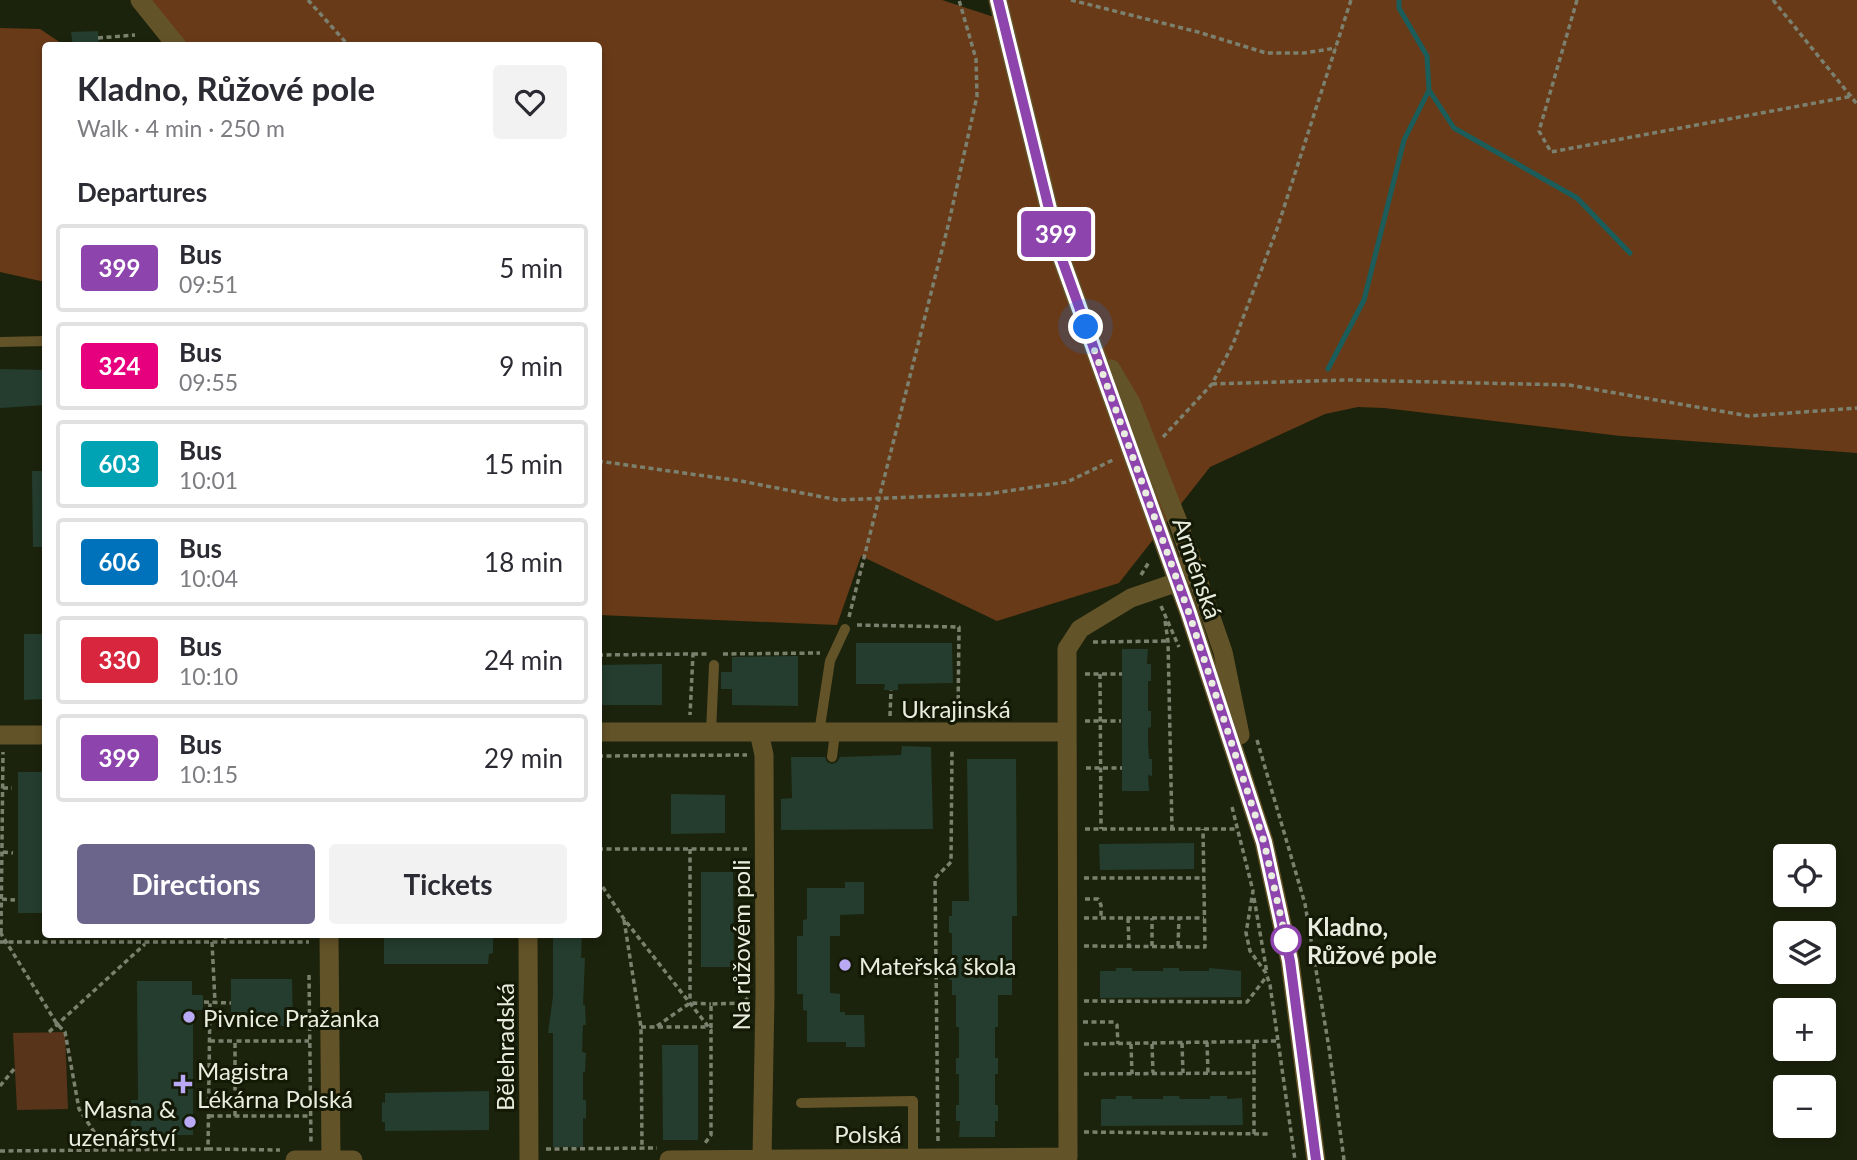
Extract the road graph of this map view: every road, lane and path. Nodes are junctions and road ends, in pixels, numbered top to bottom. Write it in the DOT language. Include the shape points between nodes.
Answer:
graph roads {
  1 [pos="140,0"];
  2 [pos="308,0"];
  3 [pos="960,0"];
  4 [pos="998,0"];
  5 [pos="1070,0"];
  6 [pos="1351,0"];
  7 [pos="1577,0"];
  8 [pos="1773,0"];
  9 [pos="135,35"];
  10 [pos="98,38"];
  11 [pos="174,42"];
  12 [pos="345,42"];
  13 [pos="1336,48"];
  14 [pos="1853,96"];
  15 [pos="1857,104"];
  16 [pos="1086,327"];
  17 [pos="42,341"];
  18 [pos="0,342"];
  19 [pos="1101,368"];
  20 [pos="1212,384"];
  21 [pos="1857,408"];
  22 [pos="1157,443"];
  23 [pos="1116,458"];
  24 [pos="602,462"];
  25 [pos="879,498"];
  26 [pos="1190,555"];
  27 [pos="1177,580"];
  28 [pos="1144,591"];
  29 [pos="1189,613"];
  30 [pos="1165,618"];
  31 [pos="845,629"];
  32 [pos="1168,641"];
  33 [pos="1081,642"];
  34 [pos="832,653"];
  35 [pos="602,654"];
  36 [pos="692,654"];
  37 [pos="714,665"];
  38 [pos="1100,674"];
  39 [pos="1122,674"];
  40 [pos="1076,675"];
  41 [pos="891,690"];
  42 [pos="890,719"];
  43 [pos="689,721"];
  44 [pos="1100,721"];
  45 [pos="1121,721"];
  46 [pos="955,725"];
  47 [pos="1071,727"];
  48 [pos="602,732"];
  49 [pos="710,732"];
  50 [pos="759,733"];
  51 [pos="827,733"];
  52 [pos="42,736"];
  53 [pos="1,743"];
  54 [pos="1243,750"];
  55 [pos="602,756"];
  56 [pos="832,757"];
  57 [pos="751,763"];
  58 [pos="1075,768"];
  59 [pos="1100,768"];
  60 [pos="1122,768"];
  61 [pos="3,788"];
  62 [pos="12,788"];
  63 [pos="1075,829"];
  64 [pos="1101,829"];
  65 [pos="1172,829"];
  66 [pos="1203,829"];
  67 [pos="1237,829"];
  68 [pos="2,830"];
  69 [pos="1264,842"];
  70 [pos="602,849"];
  71 [pos="690,849"];
  72 [pos="751,849"];
  73 [pos="3,852"];
  74 [pos="13,853"];
  75 [pos="1075,878"];
  76 [pos="1204,878"];
  77 [pos="602,886"];
  78 [pos="1252,891"];
  79 [pos="2,899"];
  80 [pos="1075,899"];
  81 [pos="15,900"];
  82 [pos="1075,918"];
  83 [pos="1101,918"];
  84 [pos="1128,918"];
  85 [pos="1152,918"];
  86 [pos="1179,918"];
  87 [pos="1204,918"];
  88 [pos="624,919"];
  89 [pos="1,934"];
  90 [pos="113,938"];
  91 [pos="226,938"];
  92 [pos="329,938"];
  93 [pos="528,938"];
  94 [pos="2,942"];
  95 [pos="113,942"];
  96 [pos="146,942"];
  97 [pos="212,942"];
  98 [pos="226,942"];
  99 [pos="310,942"];
  100 [pos="1075,946"];
  101 [pos="1129,946"];
  102 [pos="1152,946"];
  103 [pos="1178,946"];
  104 [pos="309,967"];
  105 [pos="1267,976"];
  106 [pos="1270,985"];
  107 [pos="750,993"];
  108 [pos="1075,1001"];
  109 [pos="204,1002"];
  110 [pos="212,1002"];
  111 [pos="231,1003"];
  112 [pos="690,1003"];
  113 [pos="711,1004"];
  114 [pos="1075,1022"];
  115 [pos="57,1024"];
  116 [pos="641,1027"];
  117 [pos="656,1027"];
  118 [pos="709,1028"];
  119 [pos="49,1032"];
  120 [pos="209,1041"];
  121 [pos="235,1041"];
  122 [pos="309,1041"];
  123 [pos="1254,1041"];
  124 [pos="1279,1041"];
  125 [pos="1182,1042"];
  126 [pos="1207,1042"];
  127 [pos="1131,1043"];
  128 [pos="1152,1043"];
  129 [pos="1075,1044"];
  130 [pos="1118,1044"];
  131 [pos="15,1068"];
  132 [pos="1153,1073"];
  133 [pos="1183,1073"];
  134 [pos="1208,1073"];
  135 [pos="1253,1073"];
  136 [pos="1075,1074"];
  137 [pos="1132,1074"];
  138 [pos="0,1086"];
  139 [pos="801,1103"];
  140 [pos="209,1116"];
  141 [pos="235,1116"];
  142 [pos="310,1116"];
  143 [pos="1075,1132"];
  144 [pos="1254,1134"];
  145 [pos="1269,1134"];
  146 [pos="312,1146"];
  147 [pos="701,1146"];
  148 [pos="941,1147"];
  149 [pos="642,1148"];
  150 [pos="208,1149"];
  151 [pos="106,1150"];
  152 [pos="0,1151"];
  153 [pos="668,1154"];
  154 [pos="290,1155"];
  155 [pos="537,1155"];
  156 [pos="913,1158"];
  157 [pos="762,1159"];
  158 [pos="969,1159"];
  159 [pos="331,1160"];
  160 [pos="353,1160"];
  161 [pos="1316,1160"];
  1 -- 11 [label="street"];
  2 -- 12 [label="path"];
  3 -- 25 [label="path" via="976,59 977,96"];
  4 -- 16 [label="street, Arménská" via="1060,254"];
  5 -- 13 [label="path" via="1266,53"];
  6 -- 13 [label="path"];
  7 -- 14 [label="path" via="1539,131 1551,152"];
  8 -- 14 [label="path"];
  9 -- 10 [label="path"];
  13 -- 20 [label="path" via="1277,229 1233,344"];
  14 -- 15 [label="path"];
  16 -- 19 [label="street, Arménská"];
  16 -- 26 [label="street" via="1131,402"];
  17 -- 18 [label="lane"];
  19 -- 27 [label="street, Arménská"];
  19 -- 28 [label="street" via="1161,558 1159,571"];
  20 -- 21 [label="path" via="1348,380 1569,385 1749,416"];
  20 -- 22 [label="path"];
  23 -- 25 [label="path" via="1067,482 988,494"];
  24 -- 25 [label="path" via="838,500"];
  25 -- 46 [label="path" via="847,625 959,627"];
  26 -- 27 [label="street" via="1184,577"];
  26 -- 54 [label="street" via="1223,652"];
  27 -- 28 [label="street" via="1166,578"];
  27 -- 29 [label="street, Arménská"];
  27 -- 54 [label="street" via="1194,592"];
  28 -- 29 [label="street" via="1172,596"];
  28 -- 47 [label="street" via="1080,629 1067,649"];
  29 -- 69 [label="street, Arménská"];
  30 -- 32 [label="path"];
  31 -- 34 [label="lane"];
  32 -- 33 [label="path"];
  32 -- 65 [label="path"];
  34 -- 36 [label="path"];
  34 -- 51 [label="lane"];
  35 -- 36 [label="path"];
  36 -- 43 [label="path"];
  37 -- 49 [label="lane"];
  38 -- 39 [label="path"];
  38 -- 40 [label="path"];
  38 -- 44 [label="path"];
  41 -- 42 [label="path"];
  44 -- 45 [label="path"];
  44 -- 47 [label="path"];
  44 -- 59 [label="path"];
  46 -- 47 [label="street, Ukrajinská"];
  46 -- 51 [label="street, Ukrajinská"];
  46 -- 148 [label="path" via="951,862 936,878"];
  47 -- 158 [label="street, Polská" via="1068,1157"];
  48 -- 49 [label="street, Ukrajinská"];
  49 -- 50 [label="street, Ukrajinská"];
  50 -- 51 [label="street, Ukrajinská"];
  50 -- 157 [label="street, Na růžovém poli" via="764,755"];
  51 -- 56 [label="lane"];
  52 -- 53 [label="street"];
  53 -- 61 [label="path"];
  54 -- 69 [label="street"];
  55 -- 57 [label="path" via="747,755"];
  58 -- 59 [label="path"];
  59 -- 60 [label="path"];
  59 -- 64 [label="path"];
  61 -- 62 [label="path"];
  61 -- 68 [label="path"];
  63 -- 64 [label="path"];
  64 -- 65 [label="path"];
  65 -- 66 [label="path"];
  66 -- 67 [label="path"];
  66 -- 76 [label="path"];
  68 -- 73 [label="path"];
  69 -- 161 [label="street, Arménská" via="1290,961"];
  70 -- 71 [label="path"];
  71 -- 72 [label="path"];
  71 -- 112 [label="path"];
  73 -- 74 [label="path"];
  73 -- 79 [label="path"];
  75 -- 76 [label="path"];
  76 -- 87 [label="path"];
  77 -- 88 [label="path"];
  78 -- 106 [label="path"];
  79 -- 81 [label="path"];
  79 -- 89 [label="path"];
  80 -- 83 [label="path" via="1098,900"];
  82 -- 83 [label="path"];
  83 -- 84 [label="path"];
  84 -- 85 [label="path"];
  84 -- 101 [label="path"];
  85 -- 86 [label="path"];
  85 -- 102 [label="path"];
  86 -- 87 [label="path"];
  86 -- 103 [label="path"];
  87 -- 103 [label="path" via="1205,947"];
  88 -- 112 [label="path"];
  88 -- 116 [label="path"];
  89 -- 94 [label="path"];
  90 -- 95 [label="path"];
  91 -- 98 [label="path"];
  92 -- 159 [label="street"];
  93 -- 155 [label="street, Bělehradská"];
  94 -- 95 [label="path"];
  94 -- 115 [label="path"];
  95 -- 96 [label="path"];
  96 -- 97 [label="path"];
  96 -- 115 [label="path"];
  97 -- 98 [label="path"];
  97 -- 110 [label="path"];
  98 -- 99 [label="path"];
  100 -- 101 [label="path"];
  101 -- 102 [label="path"];
  102 -- 103 [label="path"];
  104 -- 122 [label="path"];
  105 -- 108 [label="path" via="1247,1002"];
  107 -- 113 [label="path" via="742,1003"];
  109 -- 110 [label="path"];
  110 -- 111 [label="path"];
  110 -- 120 [label="path"];
  112 -- 113 [label="path"];
  112 -- 117 [label="path"];
  112 -- 118 [label="path"];
  113 -- 118 [label="path"];
  114 -- 130 [label="path" via="1114,1022"];
  115 -- 119 [label="path"];
  115 -- 151 [label="path" via="65,1032 79,1109"];
  116 -- 117 [label="path"];
  116 -- 149 [label="path"];
  117 -- 118 [label="path"];
  118 -- 147 [label="path" via="711,1135"];
  120 -- 121 [label="path"];
  120 -- 140 [label="path"];
  121 -- 122 [label="path"];
  121 -- 141 [label="path"];
  122 -- 142 [label="path"];
  123 -- 124 [label="path"];
  123 -- 126 [label="path"];
  123 -- 135 [label="path"];
  125 -- 126 [label="path"];
  125 -- 128 [label="path"];
  125 -- 133 [label="path"];
  126 -- 134 [label="path"];
  127 -- 128 [label="path"];
  127 -- 130 [label="path"];
  127 -- 137 [label="path"];
  128 -- 132 [label="path"];
  129 -- 130 [label="path"];
  131 -- 138 [label="path"];
  132 -- 133 [label="path"];
  132 -- 137 [label="path"];
  133 -- 134 [label="path"];
  134 -- 135 [label="path"];
  135 -- 144 [label="path"];
  136 -- 137 [label="path"];
  139 -- 156 [label="lane" via="913,1101"];
  140 -- 141 [label="path"];
  140 -- 150 [label="path"];
  141 -- 142 [label="path"];
  142 -- 146 [label="path"];
  143 -- 144 [label="path"];
  144 -- 145 [label="path"];
  149 -- 153 [label="path"];
  149 -- 155 [label="path"];
  150 -- 151 [label="path"];
  150 -- 154 [label="path"];
  151 -- 152 [label="path"];
  153 -- 157 [label="street, Polská"];
  154 -- 159 [label="street"];
  156 -- 157 [label="street, Polská"];
  156 -- 158 [label="street, Polská"];
  159 -- 160 [label="street"];
}
